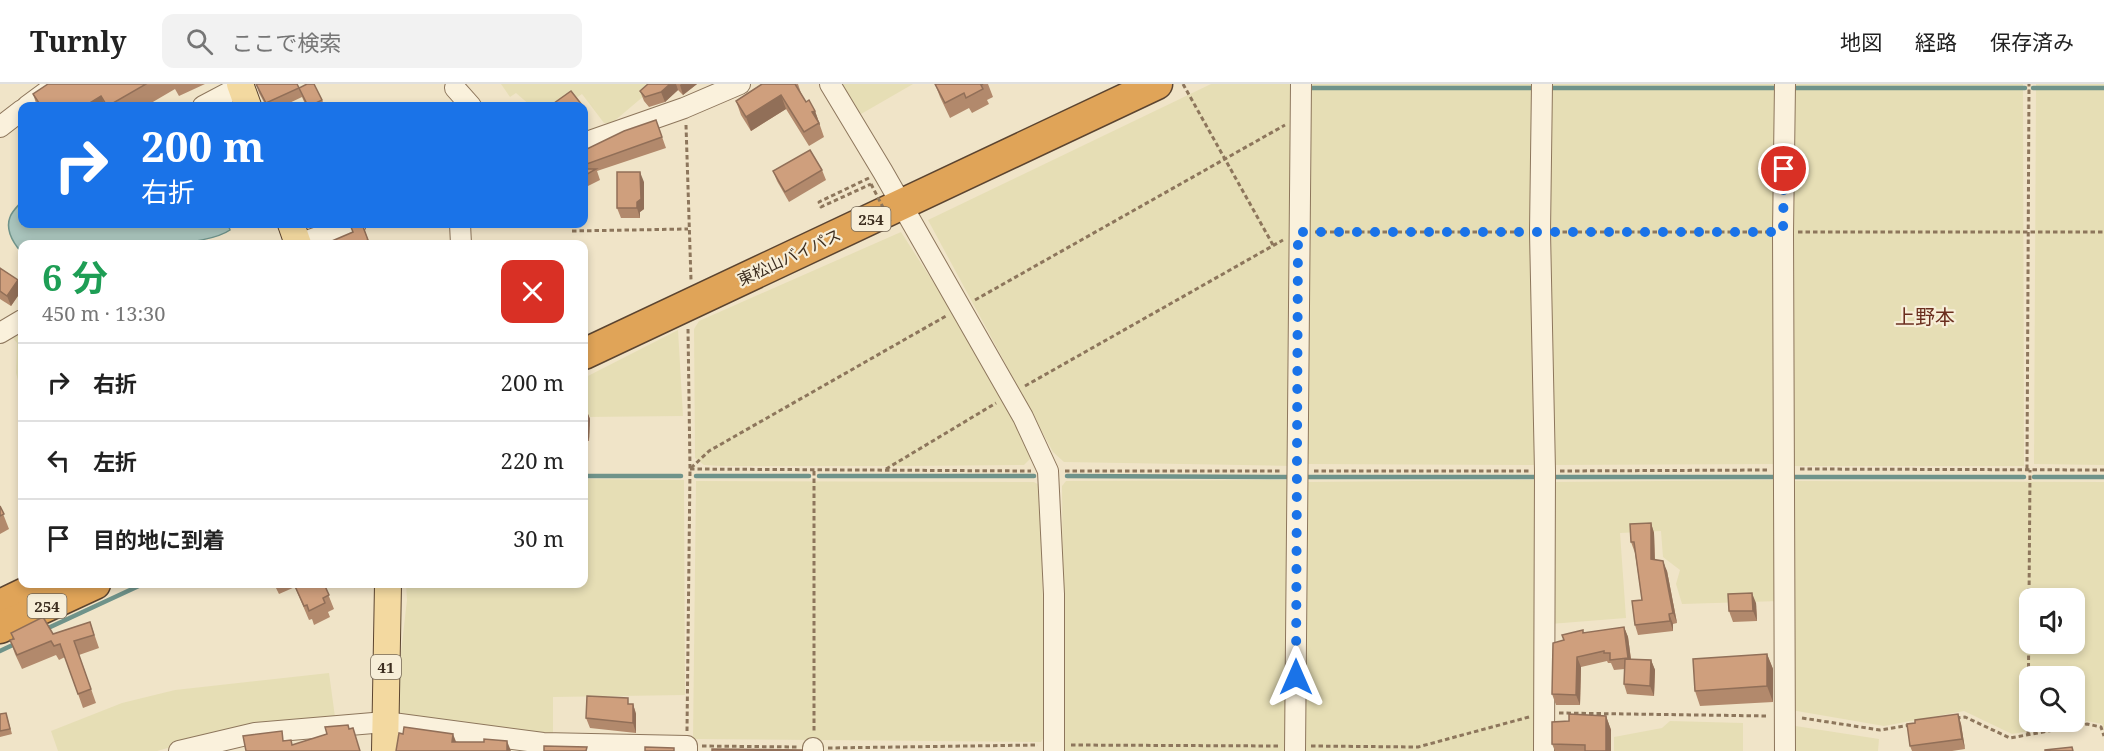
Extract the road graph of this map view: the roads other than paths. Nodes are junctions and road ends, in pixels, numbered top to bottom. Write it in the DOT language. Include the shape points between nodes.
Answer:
graph roads {
  1 [pos="57,84"];
  2 [pos="740,84"];
  3 [pos="830,84"];
  4 [pos="1113,84"];
  5 [pos="1157,84"];
  6 [pos="1301,84"];
  7 [pos="1542,84"];
  8 [pos="1785,84"];
  9 [pos="455,88"];
  10 [pos="243,92"];
  11 [pos="32,102"];
  12 [pos="214,102"];
  13 [pos="467,102"];
  14 [pos="18,113"];
  15 [pos="0,127"];
  16 [pos="588,142"];
  17 [pos="886,195"];
  18 [pos="344,228"];
  19 [pos="310,240"];
  20 [pos="688,294"];
  21 [pos="18,322"];
  22 [pos="588,330"];
  23 [pos="0,333"];
  24 [pos="588,352"];
  25 [pos="36,588"];
  26 [pos="86,588"];
  27 [pos="388,588"];
  28 [pos="0,605"];
  29 [pos="0,628"];
  30 [pos="385,722"];
  31 [pos="687,748"];
  32 [pos="1054,748"];
  33 [pos="1295,748"];
  34 [pos="179,751"];
  35 [pos="385,751"];
  36 [pos="1544,751"];
  37 [pos="1785,751"];
  1 -- 11 [label="street"];
  2 -- 16 [label="street"];
  3 -- 17 [label="street"];
  4 -- 17 [label="highway, 東松山バイパス / 254"];
  5 -- 17 [label="highway, 東松山バイパス / 254"];
  6 -- 33 [label="street"];
  7 -- 36 [label="street"];
  8 -- 37 [label="street"];
  9 -- 13 [label="street"];
  10 -- 12 [label="street"];
  14 -- 15 [label="street"];
  17 -- 20 [label="highway, 東松山バイパス / 254"];
  17 -- 32 [label="street" via="1010,395 1048,471 1054,594"];
  18 -- 19 [label="street"];
  20 -- 22 [label="highway, 東松山バイパス / 254"];
  20 -- 24 [label="highway, 東松山バイパス / 254"];
  21 -- 23 [label="street"];
  25 -- 28 [label="highway, 254"];
  26 -- 29 [label="highway, 254"];
  27 -- 30 [label="main road, 41"];
  30 -- 31 [label="street" via="543,743"];
  30 -- 34 [label="street" via="255,733"];
  30 -- 35 [label="main road, 41"];
}
